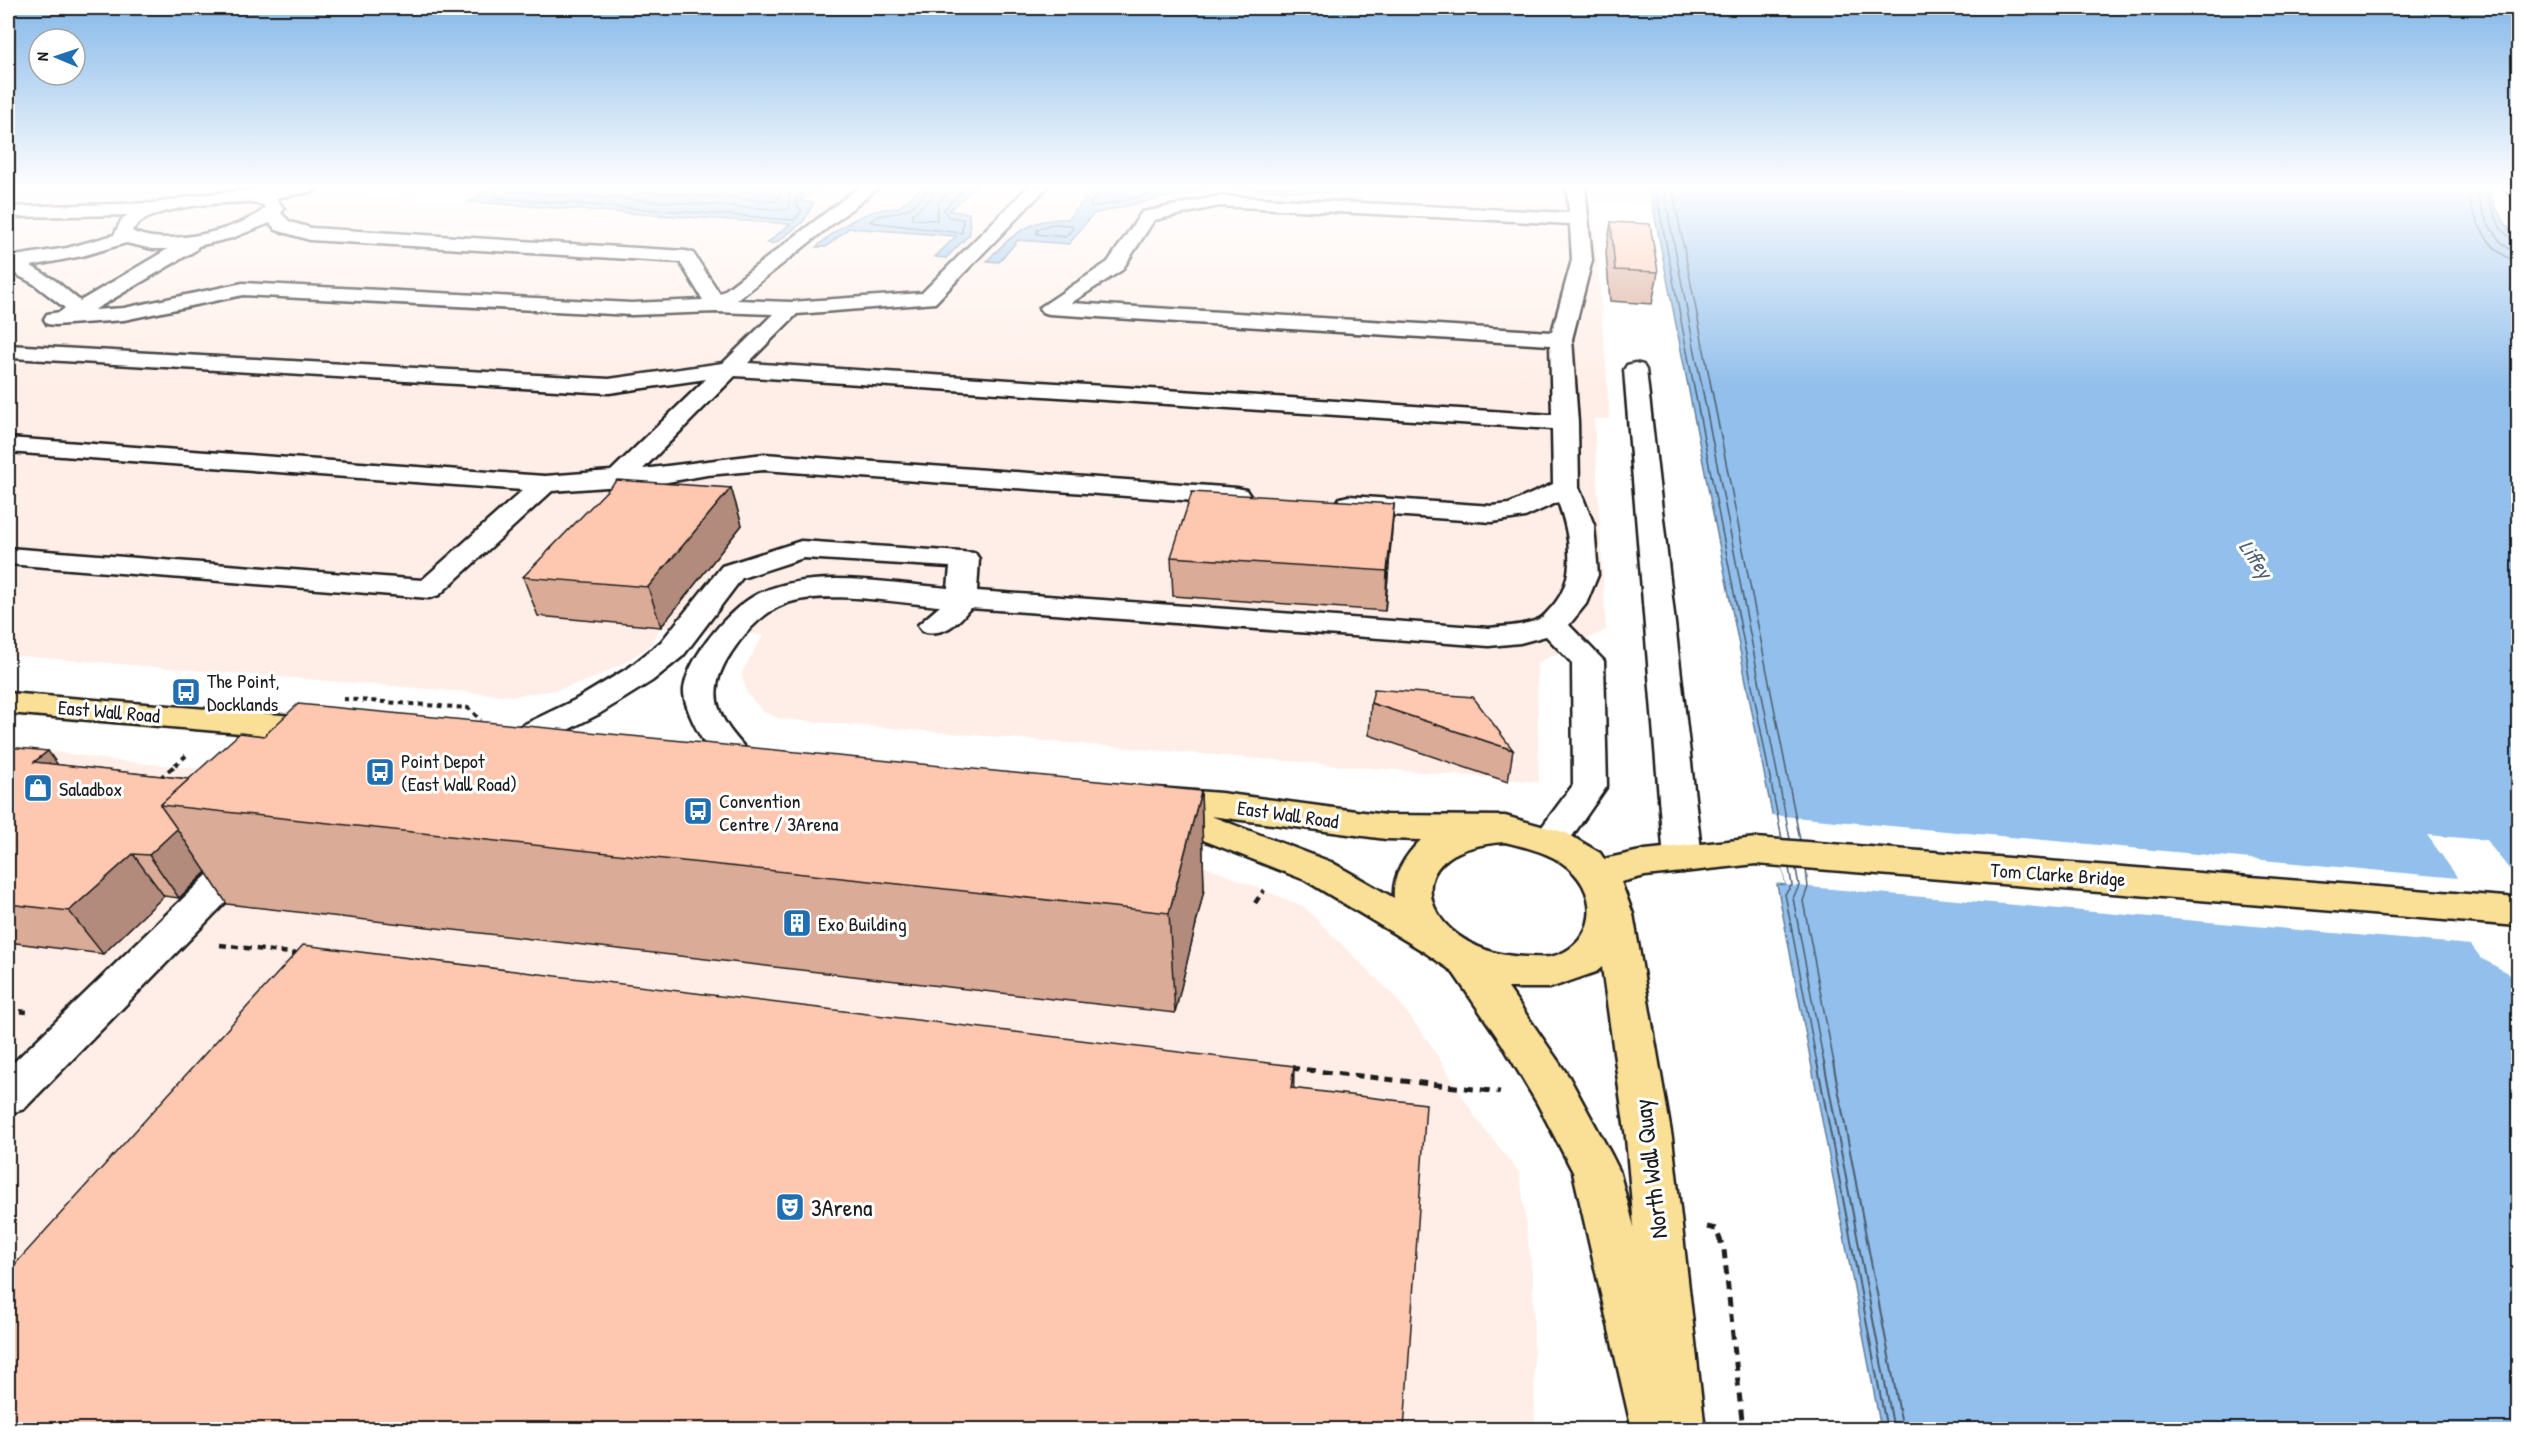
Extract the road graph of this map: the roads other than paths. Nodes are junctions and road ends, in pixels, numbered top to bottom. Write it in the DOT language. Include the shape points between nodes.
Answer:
graph roads {
  1 [pos="71,254"];
  2 [pos="124,254"];
  3 [pos="174,254"];
  4 [pos="639,254"];
  5 [pos="784,254"];
  6 [pos="972,254"];
  7 [pos="1123,254"];
  8 [pos="1581,254"];
  9 [pos="123,259"];
  10 [pos="8,263"];
  11 [pos="98,276"];
  12 [pos="71,303"];
  13 [pos="717,306"];
  14 [pos="791,308"];
  15 [pos="55,320"];
  16 [pos="1561,339"];
  17 [pos="10,352"];
  18 [pos="728,369"];
  19 [pos="1635,370"];
  20 [pos="1566,423"];
  21 [pos="8,445"];
  22 [pos="618,479"];
  23 [pos="545,484"];
  24 [pos="1566,488"];
  25 [pos="1266,498"];
  26 [pos="1325,503"];
  27 [pos="8,556"];
  28 [pos="961,597"];
  29 [pos="1552,625"];
  30 [pos="933,626"];
  31 [pos="8,703"];
  32 [pos="349,732"];
  33 [pos="477,742"];
  34 [pos="510,746"];
  35 [pos="570,752"];
  36 [pos="696,762"];
  37 [pos="757,766"];
  38 [pos="1505,829"];
  39 [pos="271,834"];
  40 [pos="1551,839"];
  41 [pos="1683,859"];
  42 [pos="1606,891"];
  43 [pos="2518,912"];
  44 [pos="1455,954"];
  45 [pos="8,1096"];
  46 [pos="1659,1430"];
  47 [pos="1678,1430"];
  1 -- 10 [label="street"];
  2 -- 9 [label="street"];
  3 -- 15 [label="street" via="152,264 94,303"];
  4 -- 13 [label="street" via="686,257"];
  5 -- 13 [label="street"];
  6 -- 14 [label="street" via="927,299"];
  7 -- 16 [label="street" via="1115,266 1048,308"];
  8 -- 16 [label="street"];
  10 -- 12 [label="street" via="57,290"];
  11 -- 12 [label="street"];
  12 -- 15 [label="street"];
  13 -- 14 [label="street"];
  13 -- 15 [label="street" via="631,309 243,289 124,314"];
  14 -- 18 [label="street"];
  15 -- 17 [label="street"];
  16 -- 20 [label="street"];
  17 -- 18 [label="street" via="609,386"];
  18 -- 20 [label="street"];
  18 -- 22 [label="street"];
  19 -- 41 [label="street"];
  20 -- 24 [label="street"];
  21 -- 23 [label="street"];
  22 -- 23 [label="street"];
  22 -- 25 [label="street" via="764,462"];
  23 -- 27 [label="street" via="429,589"];
  24 -- 26 [label="street" via="1515,511 1492,514"];
  24 -- 29 [label="street" via="1580,525 1584,575 1571,604"];
  28 -- 29 [label="street" via="1489,637"];
  28 -- 30 [label="street" via="955,611"];
  28 -- 34 [label="street" via="965,559 801,549 732,572 672,649 641,674"];
  28 -- 37 [label="street" via="819,588 790,592 746,613 705,668 701,706 710,723"];
  29 -- 40 [label="street" via="1588,661 1592,758 1590,786"];
  31 -- 32 [label="main road, East Wall Road"];
  33 -- 34 [label="main road"];
  34 -- 35 [label="main road"];
  36 -- 37 [label="main road"];
  38 -- 40 [label="main road"];
  38 -- 44 [label="main road" via="1458,835 1438,845 1415,874 1411,893 1416,912 1426,930"];
  38 -- 44 [label="main road, East Wall Road" via="1386,827 1221,805 1128,803 1208,828 1318,871"];
  39 -- 45 [label="street"];
  40 -- 42 [label="main road" via="1570,848"];
  41 -- 42 [label="main road, Tom Clarke Bridge" via="1645,863"];
  41 -- 43 [label="main road, Tom Clarke Bridge" via="1756,851"];
  42 -- 44 [label="main road" via="1610,926 1602,943 1568,967 1518,974 1491,970"];
  42 -- 47 [label="main road, North Wall Quay" via="1649,1138"];
  44 -- 46 [label="main road" via="1517,1032 1596,1170"];
}
